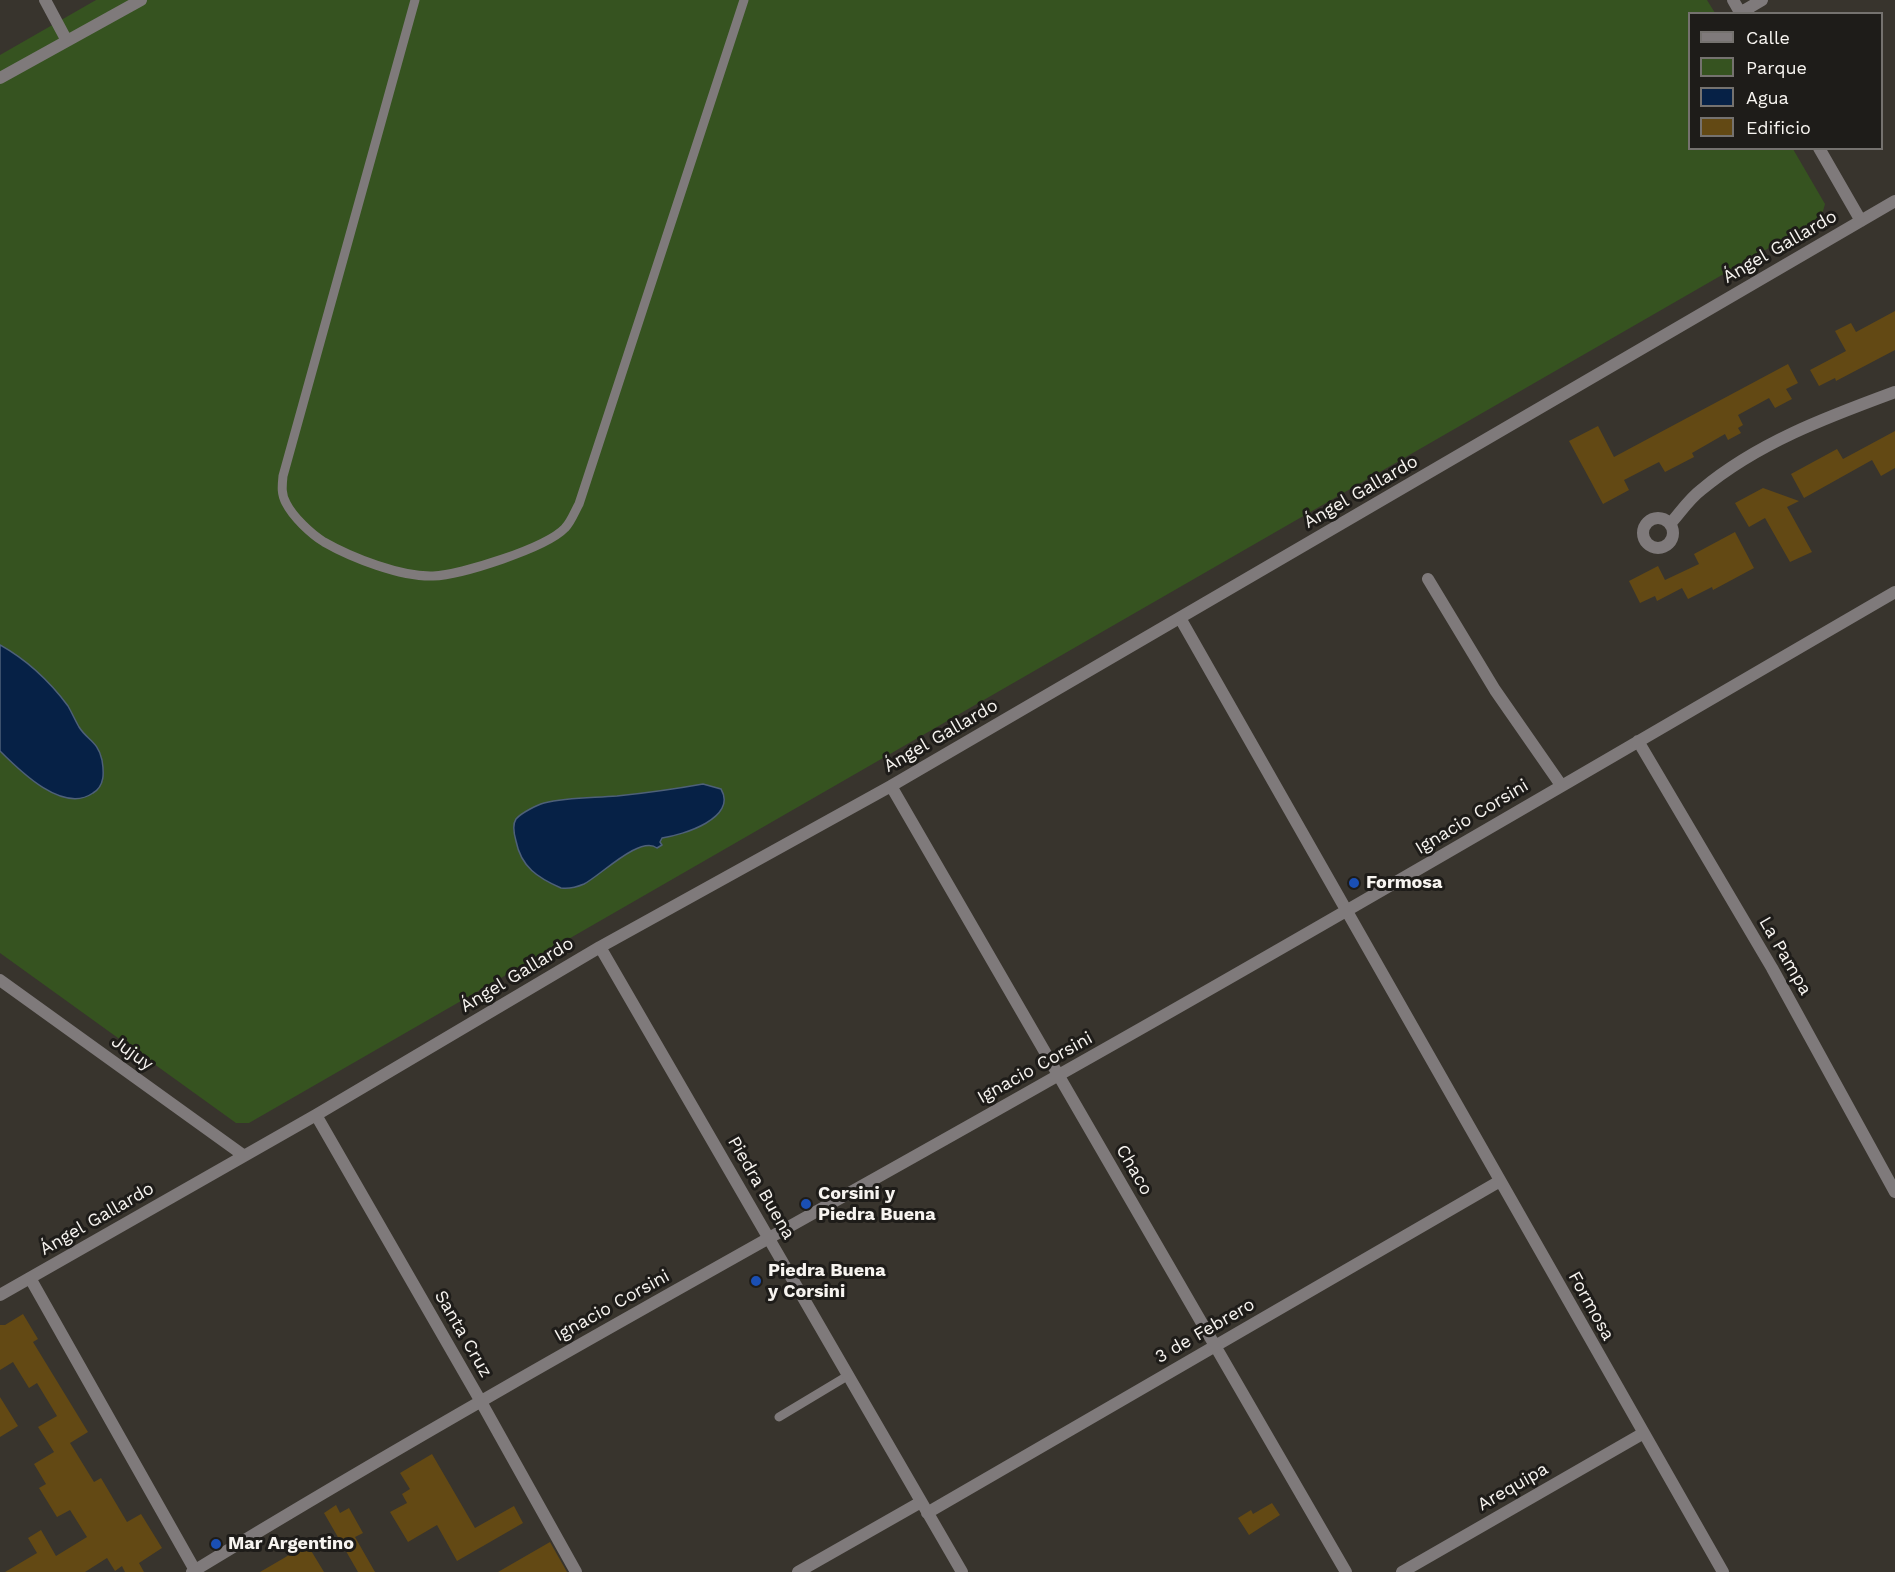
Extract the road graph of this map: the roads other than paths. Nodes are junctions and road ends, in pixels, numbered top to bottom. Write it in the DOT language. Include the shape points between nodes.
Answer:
graph roads {
  1 [pos="45,0"];
  2 [pos="141,0"];
  3 [pos="415,0"];
  4 [pos="744,0"];
  5 [pos="1762,0"];
  6 [pos="1743,12"];
  7 [pos="67,41"];
  8 [pos="0,78"];
  9 [pos="1820,150"];
  10 [pos="1895,201"];
  11 [pos="1860,221"];
  12 [pos="1895,392"];
  13 [pos="1670,524"];
  14 [pos="1428,579"];
  15 [pos="1895,592"];
  16 [pos="1180,618"];
  17 [pos="1638,741"];
  18 [pos="1561,785"];
  19 [pos="891,786"];
  20 [pos="1347,912"];
  21 [pos="600,947"];
  22 [pos="0,981"];
  23 [pos="5,991"];
  24 [pos="1059,1075"];
  25 [pos="316,1115"];
  26 [pos="243,1155"];
  27 [pos="1500,1181"];
  28 [pos="1895,1192"];
  29 [pos="770,1239"];
  30 [pos="30,1278"];
  31 [pos="0,1295"];
  32 [pos="1214,1346"];
  33 [pos="849,1375"];
  34 [pos="480,1400"];
  35 [pos="779,1417"];
  36 [pos="1642,1434"];
  37 [pos="924,1507"];
  38 [pos="194,1571"];
  39 [pos="576,1572"];
  40 [pos="798,1572"];
  41 [pos="962,1572"];
  42 [pos="1346,1572"];
  43 [pos="1402,1572"];
  44 [pos="1723,1572"];
  1 -- 7 [label="street"];
  2 -- 7 [label="street"];
  3 -- 4 [label="lane" via="281,491 286,504 323,541 398,571 431,576 454,574 543,542 565,528 579,504"];
  5 -- 6 [label="street"];
  7 -- 8 [label="street"];
  9 -- 11 [label="street"];
  10 -- 11 [label="street, Ángel Gallardo"];
  11 -- 16 [label="street, Ángel Gallardo"];
  12 -- 13 [label="street" via="1829,417 1758,451 1700,491"];
  14 -- 18 [label="street" via="1495,690"];
  15 -- 17 [label="street, Ignacio Corsini"];
  16 -- 19 [label="street, Ángel Gallardo"];
  16 -- 20 [label="street, Formosa"];
  17 -- 18 [label="street, Ignacio Corsini"];
  17 -- 28 [label="street, La Pampa" via="1772,968"];
  18 -- 20 [label="street, Ignacio Corsini"];
  19 -- 21 [label="street, Ángel Gallardo"];
  19 -- 24 [label="street, Chaco"];
  20 -- 24 [label="street, Ignacio Corsini"];
  20 -- 27 [label="street, Formosa"];
  21 -- 25 [label="street, Ángel Gallardo"];
  21 -- 29 [label="street, Piedra Buena"];
  22 -- 23 [label="street, Jujuy"];
  23 -- 26 [label="street, Jujuy"];
  24 -- 29 [label="street, Ignacio Corsini"];
  24 -- 32 [label="street, Chaco"];
  25 -- 26 [label="street, Ángel Gallardo"];
  25 -- 34 [label="street, Santa Cruz"];
  26 -- 30 [label="street, Ángel Gallardo"];
  27 -- 32 [label="street, 3 de Febrero"];
  27 -- 36 [label="street, Formosa"];
  29 -- 33 [label="street, Piedra Buena"];
  29 -- 34 [label="street, Ignacio Corsini"];
  30 -- 31 [label="street, Ángel Gallardo"];
  30 -- 38 [label="street"];
  32 -- 37 [label="street, 3 de Febrero"];
  32 -- 42 [label="street, Chaco"];
  33 -- 35 [label="lane"];
  33 -- 37 [label="street, Piedra Buena"];
  34 -- 38 [label="street, Ignacio Corsini"];
  34 -- 39 [label="street, Santa Cruz"];
  36 -- 43 [label="street, Arequipa"];
  36 -- 44 [label="street, Formosa"];
  37 -- 40 [label="street, 3 de Febrero"];
  37 -- 41 [label="street, Piedra Buena"];
}
